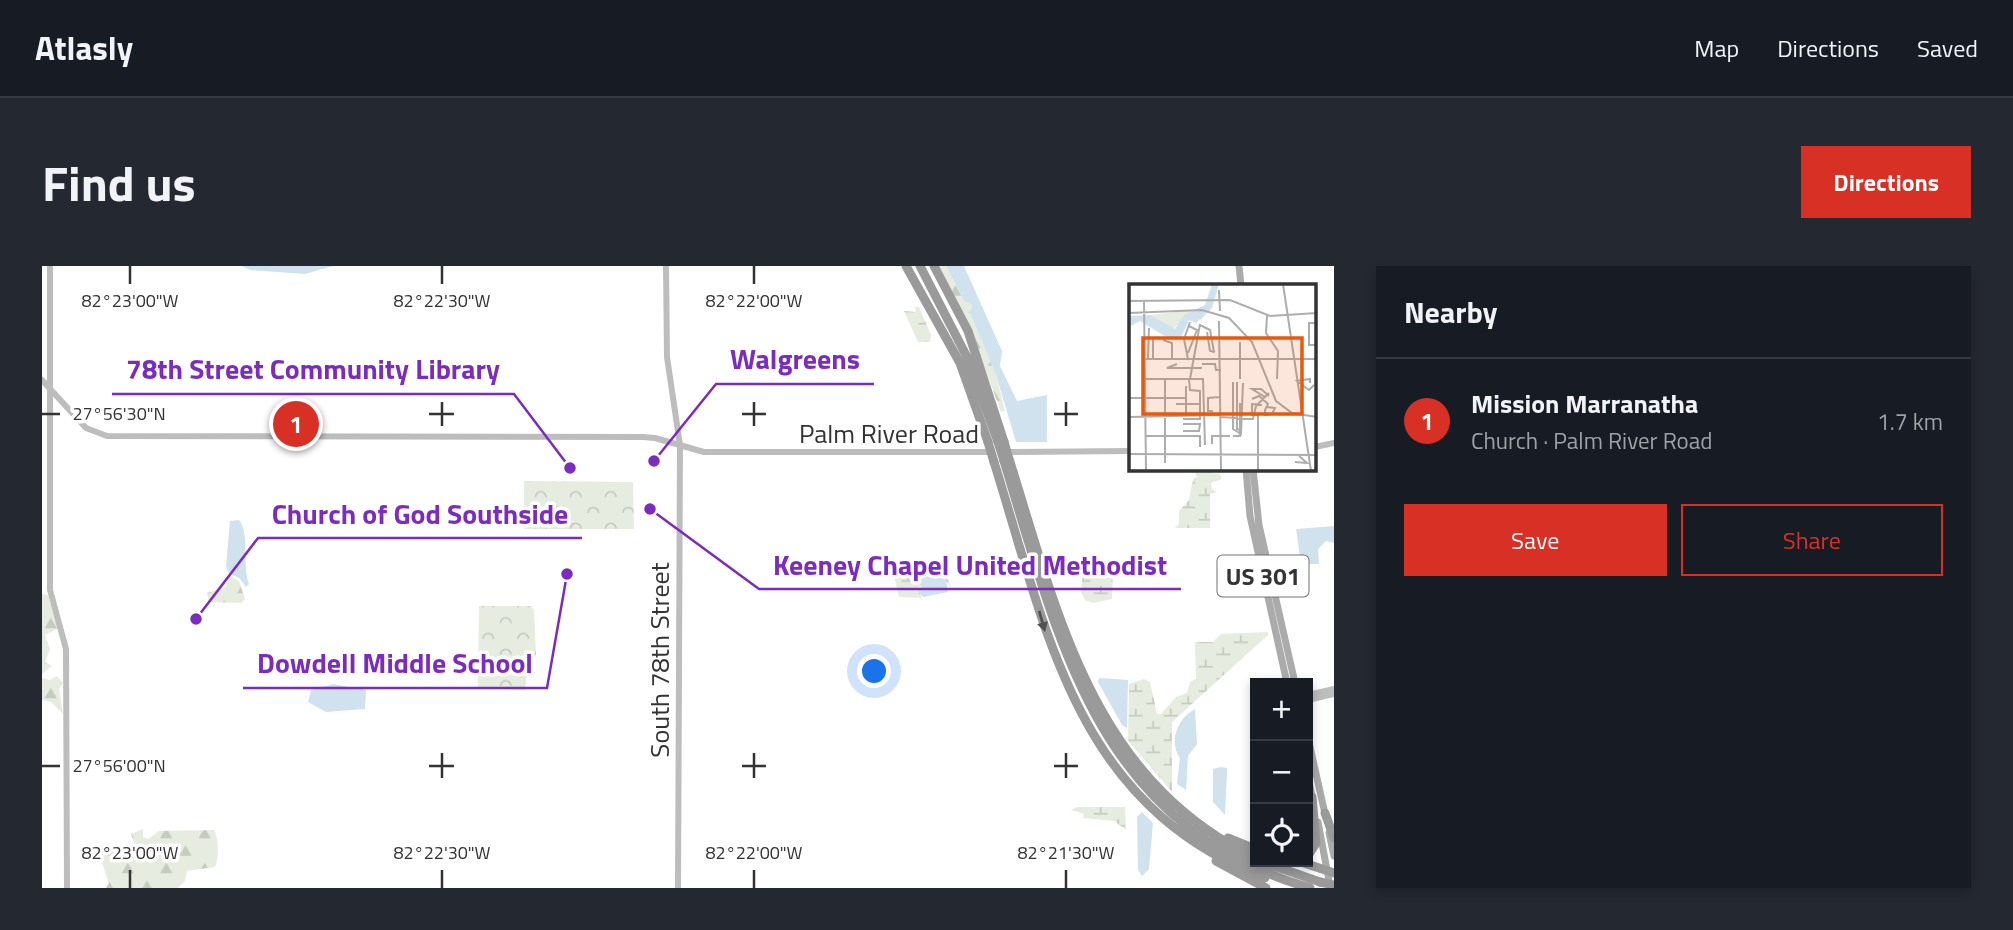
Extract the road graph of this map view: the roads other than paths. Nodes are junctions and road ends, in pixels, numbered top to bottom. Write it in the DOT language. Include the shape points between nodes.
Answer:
graph roads {
  1 [pos="50,266"];
  2 [pos="666,266"];
  3 [pos="908,266"];
  4 [pos="920,266"];
  5 [pos="926,266"];
  6 [pos="934,266"];
  7 [pos="1238,266"];
  8 [pos="1240,284"];
  9 [pos="984,377"];
  10 [pos="42,380"];
  11 [pos="50,389"];
  12 [pos="997,442"];
  13 [pos="1334,443"];
  14 [pos="680,445"];
  15 [pos="1316,447"];
  16 [pos="1129,451"];
  17 [pos="1003,461"];
  18 [pos="1246,471"];
  19 [pos="1253,471"];
  20 [pos="1286,678"];
  21 [pos="1294,678"];
  22 [pos="1334,691"];
  23 [pos="1313,696"];
  24 [pos="1309,741"];
  25 [pos="1313,801"];
  26 [pos="1164,804"];
  27 [pos="1313,808"];
  28 [pos="1325,814"];
  29 [pos="1190,816"];
  30 [pos="1188,833"];
  31 [pos="1334,838"];
  32 [pos="1250,846"];
  33 [pos="1313,848"];
  34 [pos="1250,855"];
  35 [pos="1334,856"];
  36 [pos="1285,867"];
  37 [pos="1311,867"];
  38 [pos="1272,875"];
  39 [pos="1330,877"];
  40 [pos="67,888"];
  41 [pos="678,888"];
  42 [pos="1266,888"];
  43 [pos="1292,888"];
  44 [pos="1310,888"];
  1 -- 11 [label="street"];
  2 -- 14 [label="street, South 78th Street" via="668,369"];
  3 -- 12 [label="highway" via="955,345 974,398"];
  4 -- 12 [label="highway" via="964,349"];
  5 -- 9 [label="highway"];
  6 -- 9 [label="highway" via="961,317"];
  7 -- 8 [label="main road"];
  9 -- 12 [label="highway"];
  10 -- 11 [label="street, Palm River Road"];
  11 -- 14 [label="street, Palm River Road" via="86,428 107,436 638,437"];
  11 -- 40 [label="street" via="50,590 66,649"];
  12 -- 17 [label="highway, bridge"];
  12 -- 17 [label="highway, bridge"];
  13 -- 15 [label="street"];
  14 -- 16 [label="street, Palm River Road" via="704,452"];
  14 -- 41 [label="street, South 78th Street"];
  17 -- 26 [label="highway" via="1077,683 1116,750"];
  17 -- 26 [label="highway, one-way" via="1044,629 1060,671 1110,751"];
  18 -- 20 [label="main road, US 301" via="1250,516"];
  19 -- 21 [label="main road, US 301" via="1257,515"];
  22 -- 23 [label="street"];
  24 -- 28 [label="main road"];
  25 -- 39 [label="main road"];
  26 -- 29 [label="highway"];
  26 -- 30 [label="highway"];
  26 -- 38 [label="highway"];
  27 -- 33 [label="highway"];
  28 -- 31 [label="highway"];
  28 -- 35 [label="main road"];
  29 -- 32 [label="highway"];
  29 -- 34 [label="highway"];
  30 -- 38 [label="highway"];
  30 -- 42 [label="highway" via="1219,863"];
  30 -- 43 [label="highway" via="1235,865"];
  36 -- 39 [label="highway"];
  37 -- 39 [label="highway"];
  38 -- 44 [label="highway"];
}
